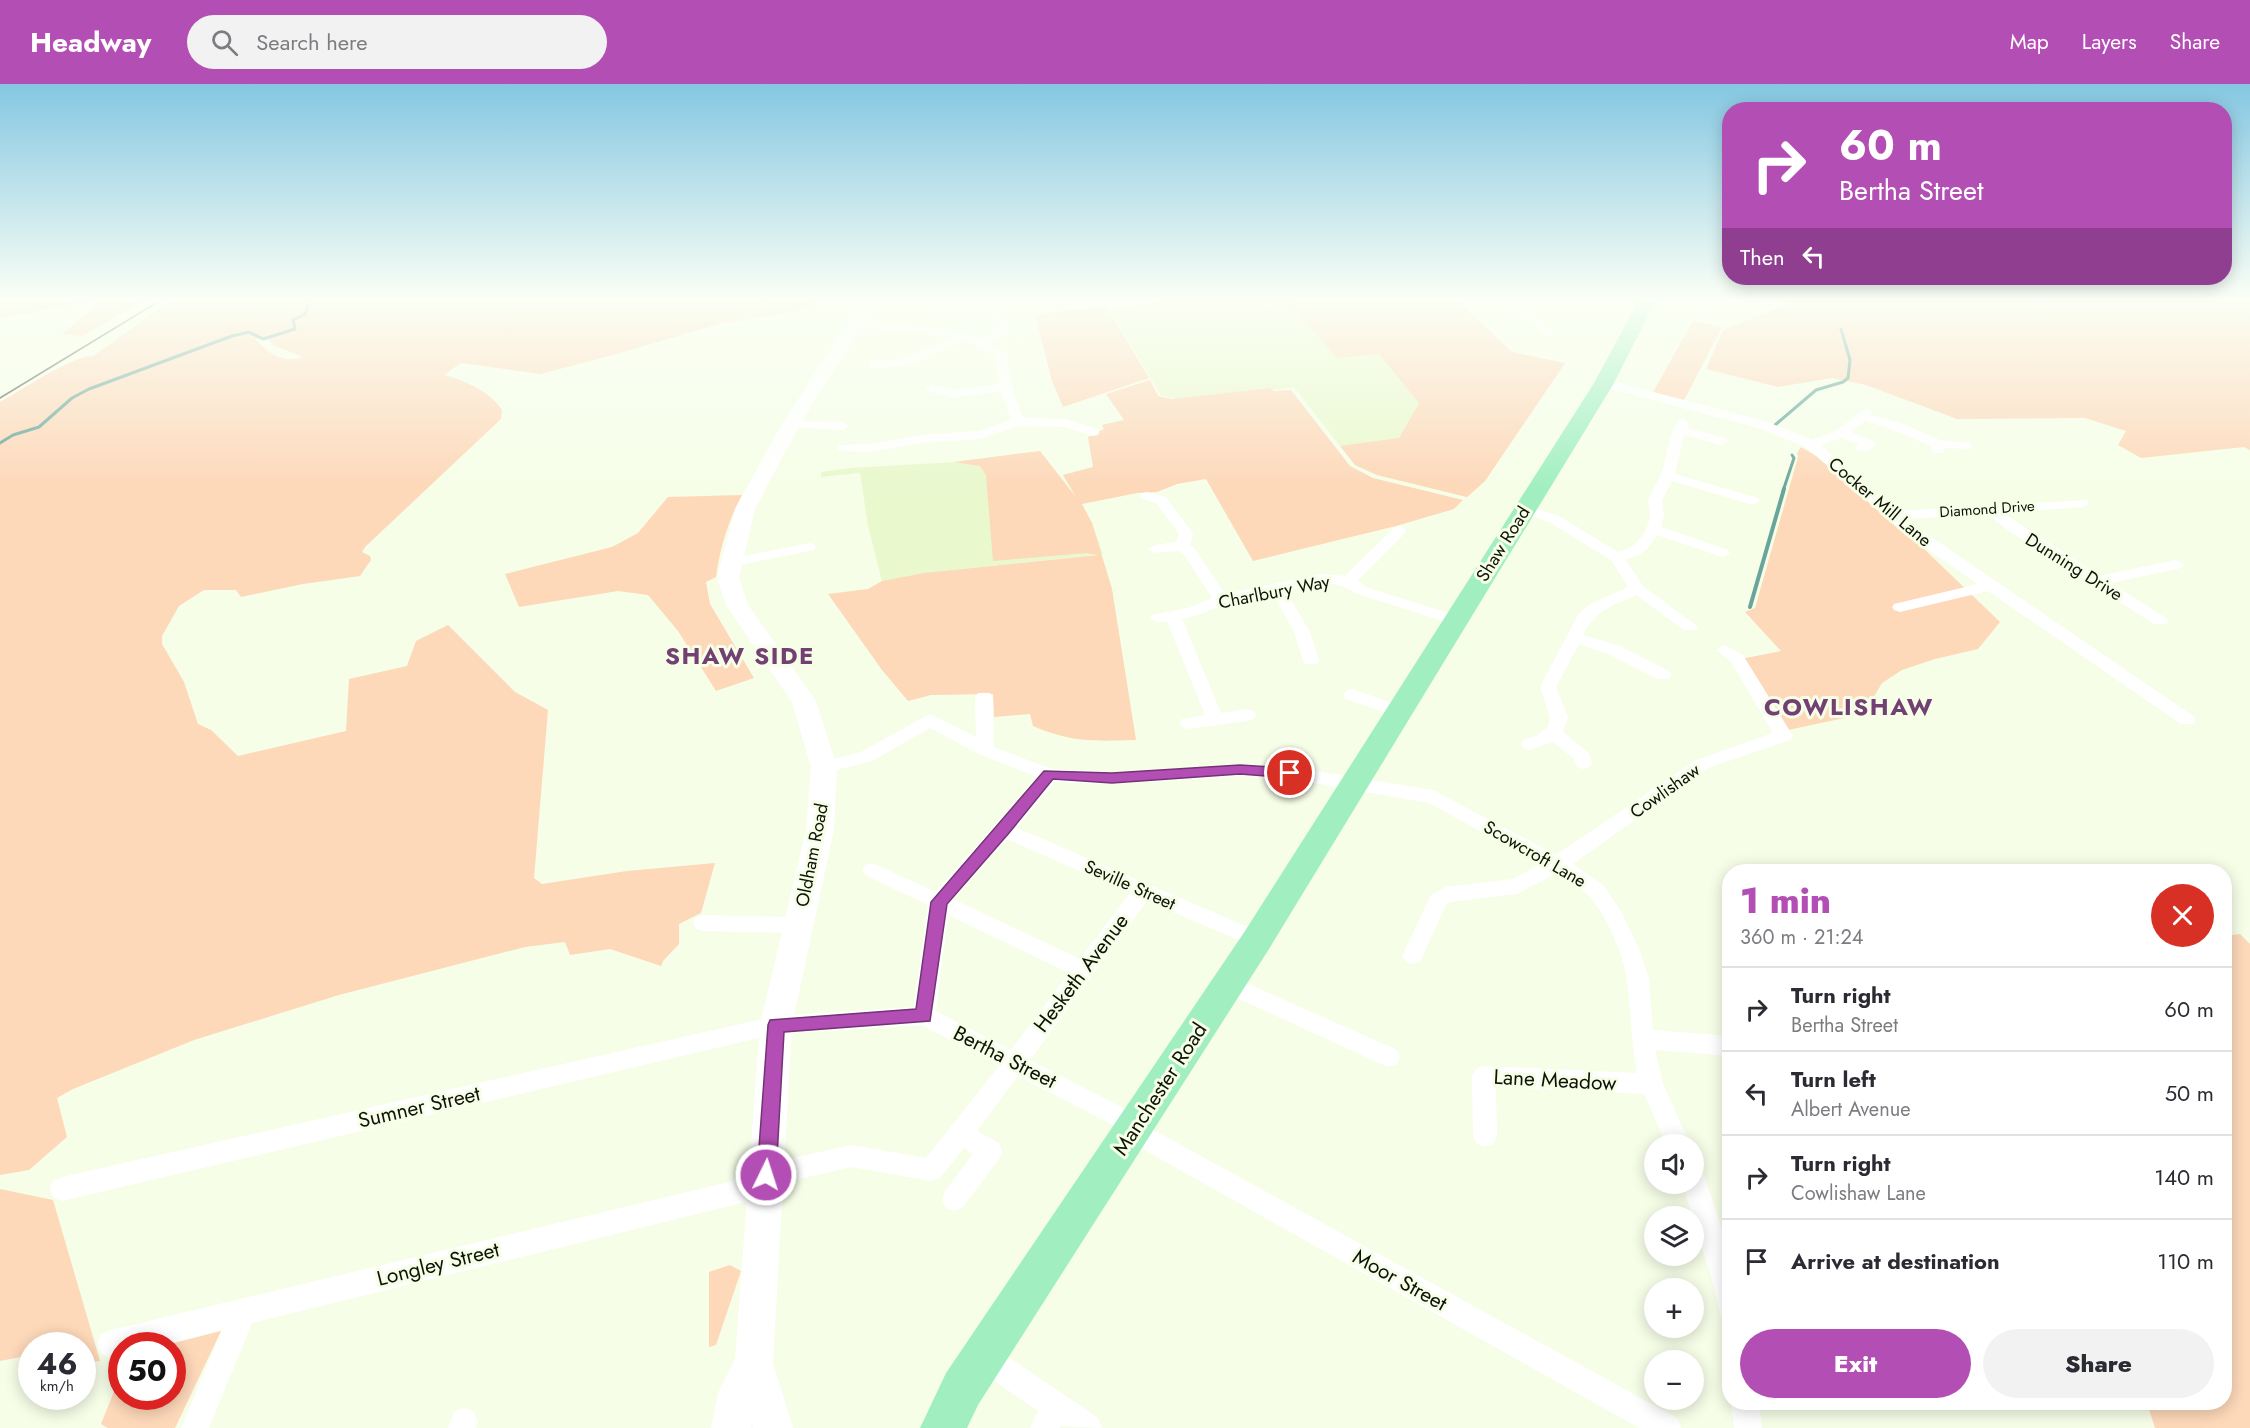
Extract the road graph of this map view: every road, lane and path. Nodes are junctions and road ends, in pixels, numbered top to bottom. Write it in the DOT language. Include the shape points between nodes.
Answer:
graph roads {
  1 [pos="830,363"];
  2 [pos="894,363"];
  3 [pos="1002,363"];
  4 [pos="1615,363"];
  5 [pos="873,364"];
  6 [pos="1604,383"];
  7 [pos="1006,387"];
  8 [pos="931,388"];
  9 [pos="1018,422"];
  10 [pos="791,424"];
  11 [pos="843,426"];
  12 [pos="1093,432"];
  13 [pos="1841,434"];
  14 [pos="1721,441"];
  15 [pos="1810,444"];
  16 [pos="1965,446"];
  17 [pos="844,448"];
  18 [pos="1885,450"];
  19 [pos="1668,476"];
  20 [pos="1147,496"];
  21 [pos="1753,501"];
  22 [pos="2082,503"];
  23 [pos="1525,509"];
  24 [pos="1990,509"];
  25 [pos="1892,516"];
  26 [pos="1400,530"];
  27 [pos="1653,530"];
  28 [pos="1182,546"];
  29 [pos="809,547"];
  30 [pos="1155,549"];
  31 [pos="1723,553"];
  32 [pos="1616,557"];
  33 [pos="730,563"];
  34 [pos="2176,565"];
  35 [pos="1349,581"];
  36 [pos="2097,581"];
  37 [pos="1990,586"];
  38 [pos="1638,589"];
  39 [pos="1278,590"];
  40 [pos="1221,600"];
  41 [pos="1900,607"];
  42 [pos="1455,620"];
  43 [pos="2160,621"];
  44 [pos="1690,627"];
  45 [pos="1574,637"];
  46 [pos="1724,650"];
  47 [pos="1311,660"];
  48 [pos="1663,675"];
  49 [pos="1352,695"];
  50 [pos="984,697"];
  51 [pos="1398,711"];
  52 [pos="1247,715"];
  53 [pos="1215,719"];
  54 [pos="2187,720"];
  55 [pos="1188,723"];
  56 [pos="1554,734"];
  57 [pos="1530,744"];
  58 [pos="985,750"];
  59 [pos="1583,763"];
  60 [pos="824,767"];
  61 [pos="1049,774"];
  62 [pos="1352,785"];
  63 [pos="1004,830"];
  64 [pos="1556,864"];
  65 [pos="872,870"];
  66 [pos="1143,891"];
  67 [pos="939,902"];
  68 [pos="703,923"];
  69 [pos="797,925"];
  70 [pos="1257,940"];
  71 [pos="1413,956"];
  72 [pos="1084,970"];
  73 [pos="1228,984"];
  74 [pos="924,1016"];
  75 [pos="776,1025"];
  76 [pos="1642,1039"];
  77 [pos="1722,1045"];
  78 [pos="1389,1057"];
  79 [pos="1014,1062"];
  80 [pos="1651,1084"];
  81 [pos="1126,1125"];
  82 [pos="961,1134"];
  83 [pos="1674,1134"];
  84 [pos="1485,1136"];
  85 [pos="931,1170"];
  86 [pos="766,1180"];
  87 [pos="62,1189"];
  88 [pos="1698,1194"];
  89 [pos="954,1198"];
  90 [pos="1722,1262"];
  91 [pos="244,1311"];
  92 [pos="159,1332"];
  93 [pos="754,1363"];
  94 [pos="973,1373"];
  95 [pos="1746,1410"];
  96 [pos="1050,1417"];
  97 [pos="195,1428"];
  98 [pos="731,1428"];
  99 [pos="773,1428"];
  100 [pos="924,1428"];
  101 [pos="943,1428"];
  102 [pos="1088,1428"];
  103 [pos="1667,1428"];
  104 [pos="1748,1428"];
  1 -- 10 [label="main road, Oldham Road"];
  2 -- 5 [label="street"];
  3 -- 7 [label="street"];
  4 -- 6 [label="main road, Shaw Road"];
  6 -- 15 [label="street, Cocker Mill Lane" via="1763,425"];
  6 -- 23 [label="main road, Shaw Road"];
  7 -- 8 [label="street" via="953,394"];
  7 -- 9 [label="street"];
  9 -- 12 [label="street" via="1065,423"];
  9 -- 17 [label="street" via="980,435"];
  10 -- 11 [label="street"];
  10 -- 33 [label="main road, Oldham Road" via="745,509"];
  13 -- 15 [label="street"];
  13 -- 16 [label="street" via="1864,414 1938,447"];
  13 -- 18 [label="street" via="1865,446"];
  14 -- 19 [label="street" via="1682,427"];
  15 -- 25 [label="street, Cocker Mill Lane"];
  19 -- 21 [label="street"];
  19 -- 27 [label="street" via="1655,500"];
  20 -- 28 [label="street" via="1161,500 1182,527 1186,534"];
  22 -- 24 [label="street, Diamond Drive"];
  23 -- 32 [label="street" via="1554,519"];
  23 -- 42 [label="main road, Shaw Road"];
  24 -- 25 [label="street, Diamond Drive"];
  24 -- 36 [label="street, Dunning Drive"];
  25 -- 37 [label="street, Cocker Mill Lane"];
  26 -- 35 [label="street"];
  27 -- 31 [label="street"];
  27 -- 32 [label="street" via="1644,545 1633,553"];
  28 -- 30 [label="street"];
  28 -- 40 [label="street"];
  29 -- 33 [label="street"];
  32 -- 38 [label="street"];
  33 -- 60 [label="main road, Oldham Road" via="731,592 804,701"];
  34 -- 36 [label="street"];
  35 -- 39 [label="street, Charlbury Way" via="1322,579"];
  35 -- 42 [label="street, Charlbury Way" via="1360,590"];
  36 -- 43 [label="street, Dunning Drive"];
  37 -- 41 [label="street"];
  37 -- 54 [label="street, Cocker Mill Lane"];
  38 -- 44 [label="street"];
  38 -- 45 [label="street" via="1595,608 1584,618"];
  39 -- 40 [label="street, Charlbury Way"];
  39 -- 47 [label="street" via="1297,618"];
  40 -- 53 [label="street, Charlbury Way" via="1165,618"];
  42 -- 51 [label="main road, Shaw Road"];
  45 -- 48 [label="street" via="1614,650"];
  45 -- 56 [label="street" via="1548,687 1558,709"];
  46 -- 64 [label="street, Cowlishaw" via="1737,659 1784,736 1702,765"];
  49 -- 51 [label="street"];
  50 -- 58 [label="street"];
  51 -- 62 [label="main road, Shaw Road"];
  52 -- 53 [label="street"];
  53 -- 55 [label="street"];
  56 -- 57 [label="street"];
  56 -- 59 [label="street" via="1583,758"];
  58 -- 60 [label="street, Scowcroft Lane" via="930,720 866,757"];
  58 -- 61 [label="street, Scowcroft Lane"];
  60 -- 69 [label="main road, Oldham Road" via="820,830"];
  61 -- 62 [label="street, Scowcroft Lane" via="1112,778 1240,770 1290,773"];
  61 -- 63 [label="street"];
  62 -- 64 [label="street, Scowcroft Lane" via="1433,797"];
  62 -- 70 [label="main road, Manchester Road"];
  63 -- 66 [label="street, Seville Street"];
  63 -- 67 [label="street"];
  64 -- 71 [label="street" via="1516,886 1446,895 1438,900"];
  64 -- 76 [label="street, Scowcroft Lane" via="1597,891 1611,911 1638,979"];
  65 -- 67 [label="street"];
  66 -- 70 [label="street, Seville Street"];
  66 -- 72 [label="street, Hesketh Avenue"];
  67 -- 72 [label="street"];
  67 -- 74 [label="street"];
  68 -- 69 [label="street"];
  69 -- 75 [label="main road, Oldham Road"];
  70 -- 73 [label="main road, Manchester Road"];
  72 -- 79 [label="street, Hesketh Avenue"];
  73 -- 78 [label="street"];
  73 -- 81 [label="main road, Manchester Road"];
  74 -- 75 [label="street"];
  74 -- 79 [label="street, Bertha Street"];
  75 -- 86 [label="main road, Oldham Road"];
  75 -- 87 [label="street, Sumner Street"];
  76 -- 77 [label="street"];
  76 -- 80 [label="street, Scowcroft Lane"];
  79 -- 81 [label="street, Bertha Street"];
  79 -- 82 [label="street, Hesketh Avenue"];
  80 -- 83 [label="street, Scowcroft Lane"];
  80 -- 84 [label="street, Lane Meadow" via="1484,1076"];
  81 -- 94 [label="main road, Manchester Road"];
  81 -- 103 [label="street, Moor Street"];
  82 -- 85 [label="street, Hesketh Avenue"];
  82 -- 89 [label="street" via="990,1151"];
  85 -- 86 [label="street, Longley Street" via="851,1156"];
  86 -- 91 [label="street, Longley Street"];
  86 -- 93 [label="main road, Oldham Road"];
  88 -- 90 [label="street"];
  91 -- 92 [label="street, Longley Street"];
  91 -- 97 [label="street"];
  93 -- 98 [label="main road, Oldham Road" via="738,1393"];
  93 -- 99 [label="main road, Oldham Road"];
  94 -- 96 [label="street"];
  94 -- 100 [label="main road, Manchester Road"];
  94 -- 101 [label="main road, Manchester Road"];
  95 -- 104 [label="street"];
  96 -- 102 [label="street"];
}
